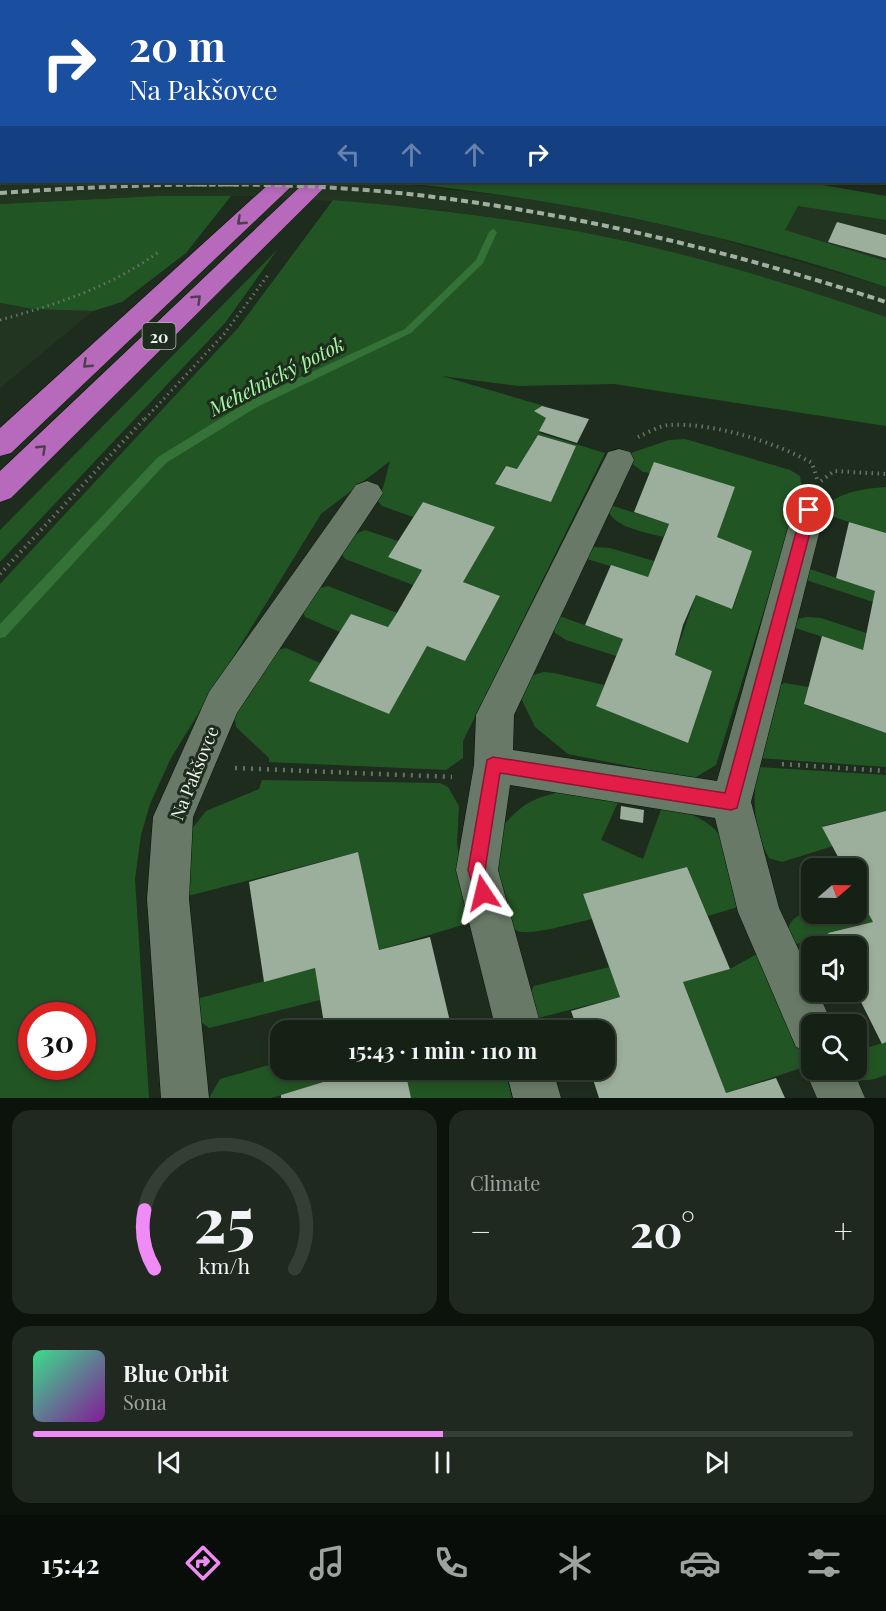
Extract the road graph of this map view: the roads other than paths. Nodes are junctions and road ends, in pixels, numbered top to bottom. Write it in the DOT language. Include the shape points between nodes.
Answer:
graph roads {
  1 [pos="283,183"];
  2 [pos="317,183"];
  3 [pos="0,445"];
  4 [pos="619,460"];
  5 [pos="0,490"];
  6 [pos="368,493"];
  7 [pos="809,510"];
  8 [pos="493,765"];
  9 [pos="731,802"];
  10 [pos="804,1014"];
  11 [pos="516,1020"];
  12 [pos="532,1080"];
  13 [pos="833,1080"];
  14 [pos="185,1098"];
  15 [pos="537,1098"];
  16 [pos="841,1098"];
  1 -- 3 [label="highway, 20, one-way"];
  5 -- 2 [label="highway, 20, one-way"];
  4 -- 8 [label="street" via="495,716"];
  6 -- 14 [label="street, Na Pakšovce" via="222,704 173,817 168,898"];
  7 -- 9 [label="street"];
  8 -- 9 [label="street"];
  8 -- 11 [label="street" via="477,870"];
  9 -- 10 [label="street" via="759,912"];
  12 -- 15 [label="street"];
  13 -- 16 [label="street"];
}
